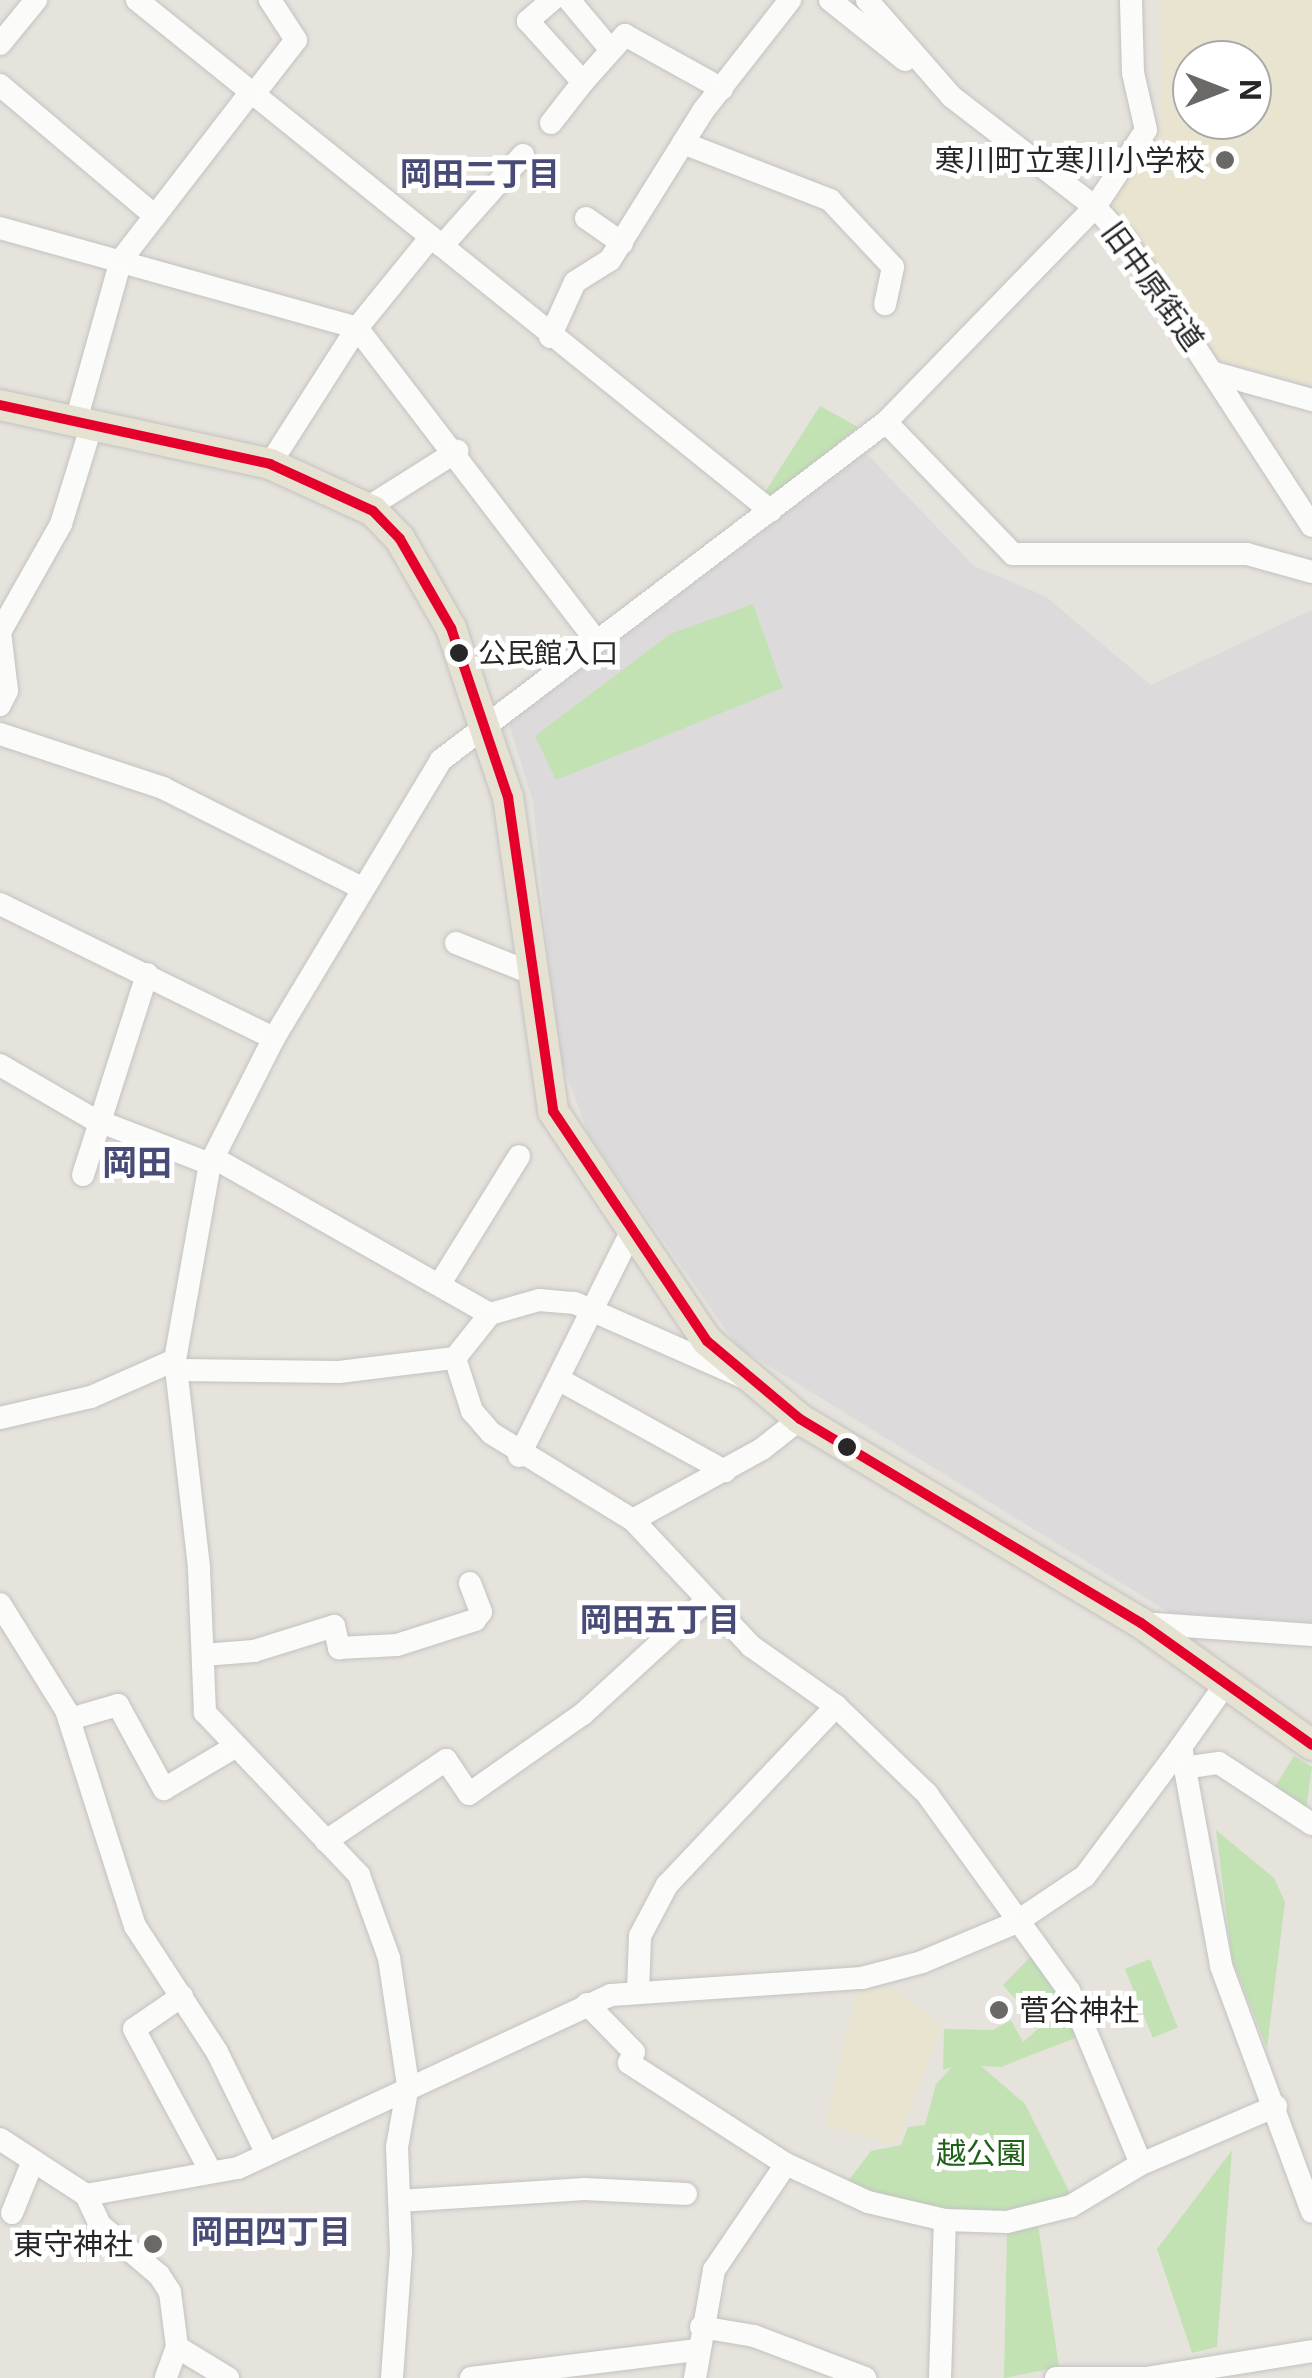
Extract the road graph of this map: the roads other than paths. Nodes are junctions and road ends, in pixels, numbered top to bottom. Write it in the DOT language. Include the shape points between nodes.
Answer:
graph roads {
  1 [pos="36,0"];
  2 [pos="137,0"];
  3 [pos="270,0"];
  4 [pos="552,0"];
  5 [pos="569,0"];
  6 [pos="790,0"];
  7 [pos="830,0"];
  8 [pos="867,0"];
  9 [pos="1131,0"];
  10 [pos="885,33"];
  11 [pos="0,44"];
  12 [pos="611,50"];
  13 [pos="583,82"];
  14 [pos="0,84"];
  15 [pos="722,89"];
  16 [pos="252,93"];
  17 [pos="551,123"];
  18 [pos="683,143"];
  19 [pos="510,156"];
  20 [pos="1095,206"];
  21 [pos="155,216"];
  22 [pos="586,218"];
  23 [pos="0,228"];
  24 [pos="436,242"];
  25 [pos="622,243"];
  26 [pos="121,260"];
  27 [pos="885,304"];
  28 [pos="357,328"];
  29 [pos="550,337"];
  30 [pos="1215,373"];
  31 [pos="1312,400"];
  32 [pos="0,405"];
  33 [pos="886,422"];
  34 [pos="84,423"];
  35 [pos="457,451"];
  36 [pos="270,464"];
  37 [pos="367,508"];
  38 [pos="771,511"];
  39 [pos="1312,526"];
  40 [pos="1312,572"];
  41 [pos="0,632"];
  42 [pos="597,642"];
  43 [pos="0,705"];
  44 [pos="486,722"];
  45 [pos="0,734"];
  46 [pos="362,888"];
  47 [pos="0,904"];
  48 [pos="456,943"];
  49 [pos="529,972"];
  50 [pos="147,974"];
  51 [pos="274,1038"];
  52 [pos="0,1066"];
  53 [pos="97,1120"];
  54 [pos="519,1156"];
  55 [pos="212,1161"];
  56 [pos="83,1175"];
  57 [pos="631,1232"];
  58 [pos="441,1282"];
  59 [pos="592,1310"];
  60 [pos="490,1314"];
  61 [pos="455,1358"];
  62 [pos="177,1365"];
  63 [pos="558,1378"];
  64 [pos="748,1380"];
  65 [pos="0,1418"];
  66 [pos="800,1418"];
  67 [pos="519,1456"];
  68 [pos="725,1471"];
  69 [pos="633,1520"];
  70 [pos="470,1583"];
  71 [pos="707,1600"];
  72 [pos="3,1617"];
  73 [pos="1141,1624"];
  74 [pos="1312,1635"];
  75 [pos="202,1655"];
  76 [pos="1227,1682"];
  77 [pos="836,1706"];
  78 [pos="70,1719"];
  79 [pos="1312,1744"];
  80 [pos="233,1748"];
  81 [pos="1186,1757"];
  82 [pos="1312,1824"];
  83 [pos="326,1841"];
  84 [pos="1015,1924"];
  85 [pos="638,1991"];
  86 [pos="182,1996"];
  87 [pos="587,2004"];
  88 [pos="408,2086"];
  89 [pos="1276,2106"];
  90 [pos="0,2139"];
  91 [pos="266,2152"];
  92 [pos="33,2160"];
  93 [pos="786,2164"];
  94 [pos="1141,2164"];
  95 [pos="211,2172"];
  96 [pos="1306,2172"];
  97 [pos="686,2194"];
  98 [pos="86,2195"];
  99 [pos="399,2201"];
  100 [pos="1312,2212"];
  101 [pos="12,2213"];
  102 [pos="945,2220"];
  103 [pos="698,2338"];
  104 [pos="178,2347"];
  105 [pos="1312,2351"];
  106 [pos="166,2378"];
  107 [pos="228,2378"];
  108 [pos="392,2378"];
  109 [pos="471,2378"];
  110 [pos="695,2378"];
  111 [pos="865,2378"];
  112 [pos="940,2378"];
  113 [pos="1056,2378"];
  1 -- 11 [label="street"];
  2 -- 16 [label="street"];
  3 -- 16 [label="street" via="296,40"];
  4 -- 13 [label="street" via="528,21"];
  5 -- 12 [label="street"];
  6 -- 15 [label="street"];
  7 -- 10 [label="street"];
  8 -- 10 [label="street"];
  9 -- 20 [label="street" via="1133,73 1146,130"];
  10 -- 20 [label="street, 旧中原街道" via="952,97"];
  12 -- 13 [label="street"];
  12 -- 15 [label="street" via="625,36"];
  13 -- 17 [label="street"];
  14 -- 21 [label="street"];
  15 -- 18 [label="street"];
  16 -- 21 [label="street"];
  16 -- 24 [label="street"];
  18 -- 25 [label="street"];
  18 -- 27 [label="street" via="830,200 892,267"];
  19 -- 24 [label="street" via="492,183 496,202"];
  20 -- 30 [label="street, 旧中原街道"];
  20 -- 33 [label="street"];
  21 -- 26 [label="street"];
  22 -- 25 [label="street"];
  23 -- 26 [label="street"];
  24 -- 28 [label="street"];
  24 -- 29 [label="street"];
  25 -- 29 [label="street" via="610,260 575,282"];
  26 -- 28 [label="street"];
  26 -- 34 [label="street"];
  28 -- 35 [label="street"];
  28 -- 36 [label="street"];
  29 -- 38 [label="street"];
  30 -- 31 [label="street"];
  30 -- 39 [label="street, 旧中原街道"];
  32 -- 34 [label="main road"];
  33 -- 38 [label="street"];
  33 -- 40 [label="street" via="1013,554 1052,560 1247,554"];
  34 -- 36 [label="main road"];
  34 -- 41 [label="street" via="61,524"];
  35 -- 37 [label="street"];
  35 -- 42 [label="street"];
  36 -- 37 [label="main road"];
  37 -- 44 [label="main road" via="428,577"];
  38 -- 42 [label="street"];
  41 -- 43 [label="street" via="7,691"];
  42 -- 44 [label="street"];
  44 -- 46 [label="street" via="426,778"];
  44 -- 49 [label="main road" via="508,797"];
  45 -- 46 [label="street" via="163,788"];
  46 -- 51 [label="street"];
  47 -- 50 [label="street"];
  48 -- 49 [label="street"];
  49 -- 57 [label="main road" via="553,1111"];
  50 -- 51 [label="street"];
  50 -- 53 [label="street"];
  51 -- 55 [label="street"];
  52 -- 53 [label="street"];
  53 -- 55 [label="street"];
  53 -- 56 [label="street"];
  54 -- 58 [label="street"];
  55 -- 58 [label="street"];
  55 -- 62 [label="street"];
  57 -- 59 [label="street"];
  57 -- 64 [label="main road" via="707,1341"];
  58 -- 60 [label="street"];
  59 -- 60 [label="street" via="539,1300"];
  59 -- 63 [label="street"];
  59 -- 64 [label="street"];
  60 -- 61 [label="street"];
  61 -- 62 [label="street" via="339,1372"];
  61 -- 67 [label="street" via="472,1411"];
  62 -- 65 [label="street" via="91,1397"];
  62 -- 75 [label="street"];
  63 -- 67 [label="street"];
  63 -- 68 [label="street"];
  64 -- 66 [label="main road"];
  66 -- 68 [label="street"];
  66 -- 73 [label="main road"];
  67 -- 69 [label="street"];
  68 -- 69 [label="street"];
  69 -- 71 [label="street"];
  70 -- 75 [label="street" via="482,1612 475,1620 398,1645 339,1648 334,1626 254,1652"];
  71 -- 77 [label="street" via="751,1646"];
  71 -- 83 [label="street" via="583,1714 469,1794 446,1760"];
  72 -- 78 [label="street"];
  73 -- 74 [label="street"];
  73 -- 76 [label="main road"];
  75 -- 80 [label="street" via="205,1713"];
  76 -- 79 [label="main road"];
  76 -- 81 [label="street"];
  77 -- 84 [label="street" via="927,1794"];
  77 -- 85 [label="street" via="667,1885 640,1936"];
  78 -- 80 [label="street" via="118,1705 164,1790"];
  78 -- 86 [label="street" via="135,1926"];
  80 -- 83 [label="street"];
  81 -- 82 [label="street" via="1219,1763"];
  81 -- 84 [label="street" via="1085,1876"];
  81 -- 89 [label="street" via="1222,1966"];
  83 -- 88 [label="street" via="359,1875 389,1958"];
  84 -- 85 [label="street" via="878,1976"];
  84 -- 94 [label="street" via="1069,1991"];
  85 -- 87 [label="street"];
  86 -- 91 [label="street"];
  86 -- 95 [label="street" via="134,2030"];
  87 -- 88 [label="street"];
  87 -- 93 [label="street" via="634,2052 629,2063"];
  88 -- 91 [label="street"];
  88 -- 99 [label="street" via="397,2146"];
  89 -- 94 [label="street"];
  89 -- 96 [label="street"];
  90 -- 92 [label="street"];
  91 -- 95 [label="street"];
  92 -- 98 [label="street"];
  92 -- 101 [label="street"];
  93 -- 102 [label="street" via="868,2202"];
  93 -- 103 [label="street" via="714,2270"];
  94 -- 102 [label="street" via="1071,2206 1037,2216"];
  95 -- 98 [label="street"];
  96 -- 100 [label="street"];
  97 -- 99 [label="street" via="585,2188"];
  98 -- 104 [label="street" via="100,2225 170,2292"];
  99 -- 108 [label="street"];
  102 -- 112 [label="street"];
  103 -- 109 [label="street"];
  103 -- 110 [label="street"];
  103 -- 111 [label="street" via="754,2336"];
  104 -- 106 [label="street"];
  104 -- 107 [label="street"];
  105 -- 113 [label="street" via="1146,2378"];
}
